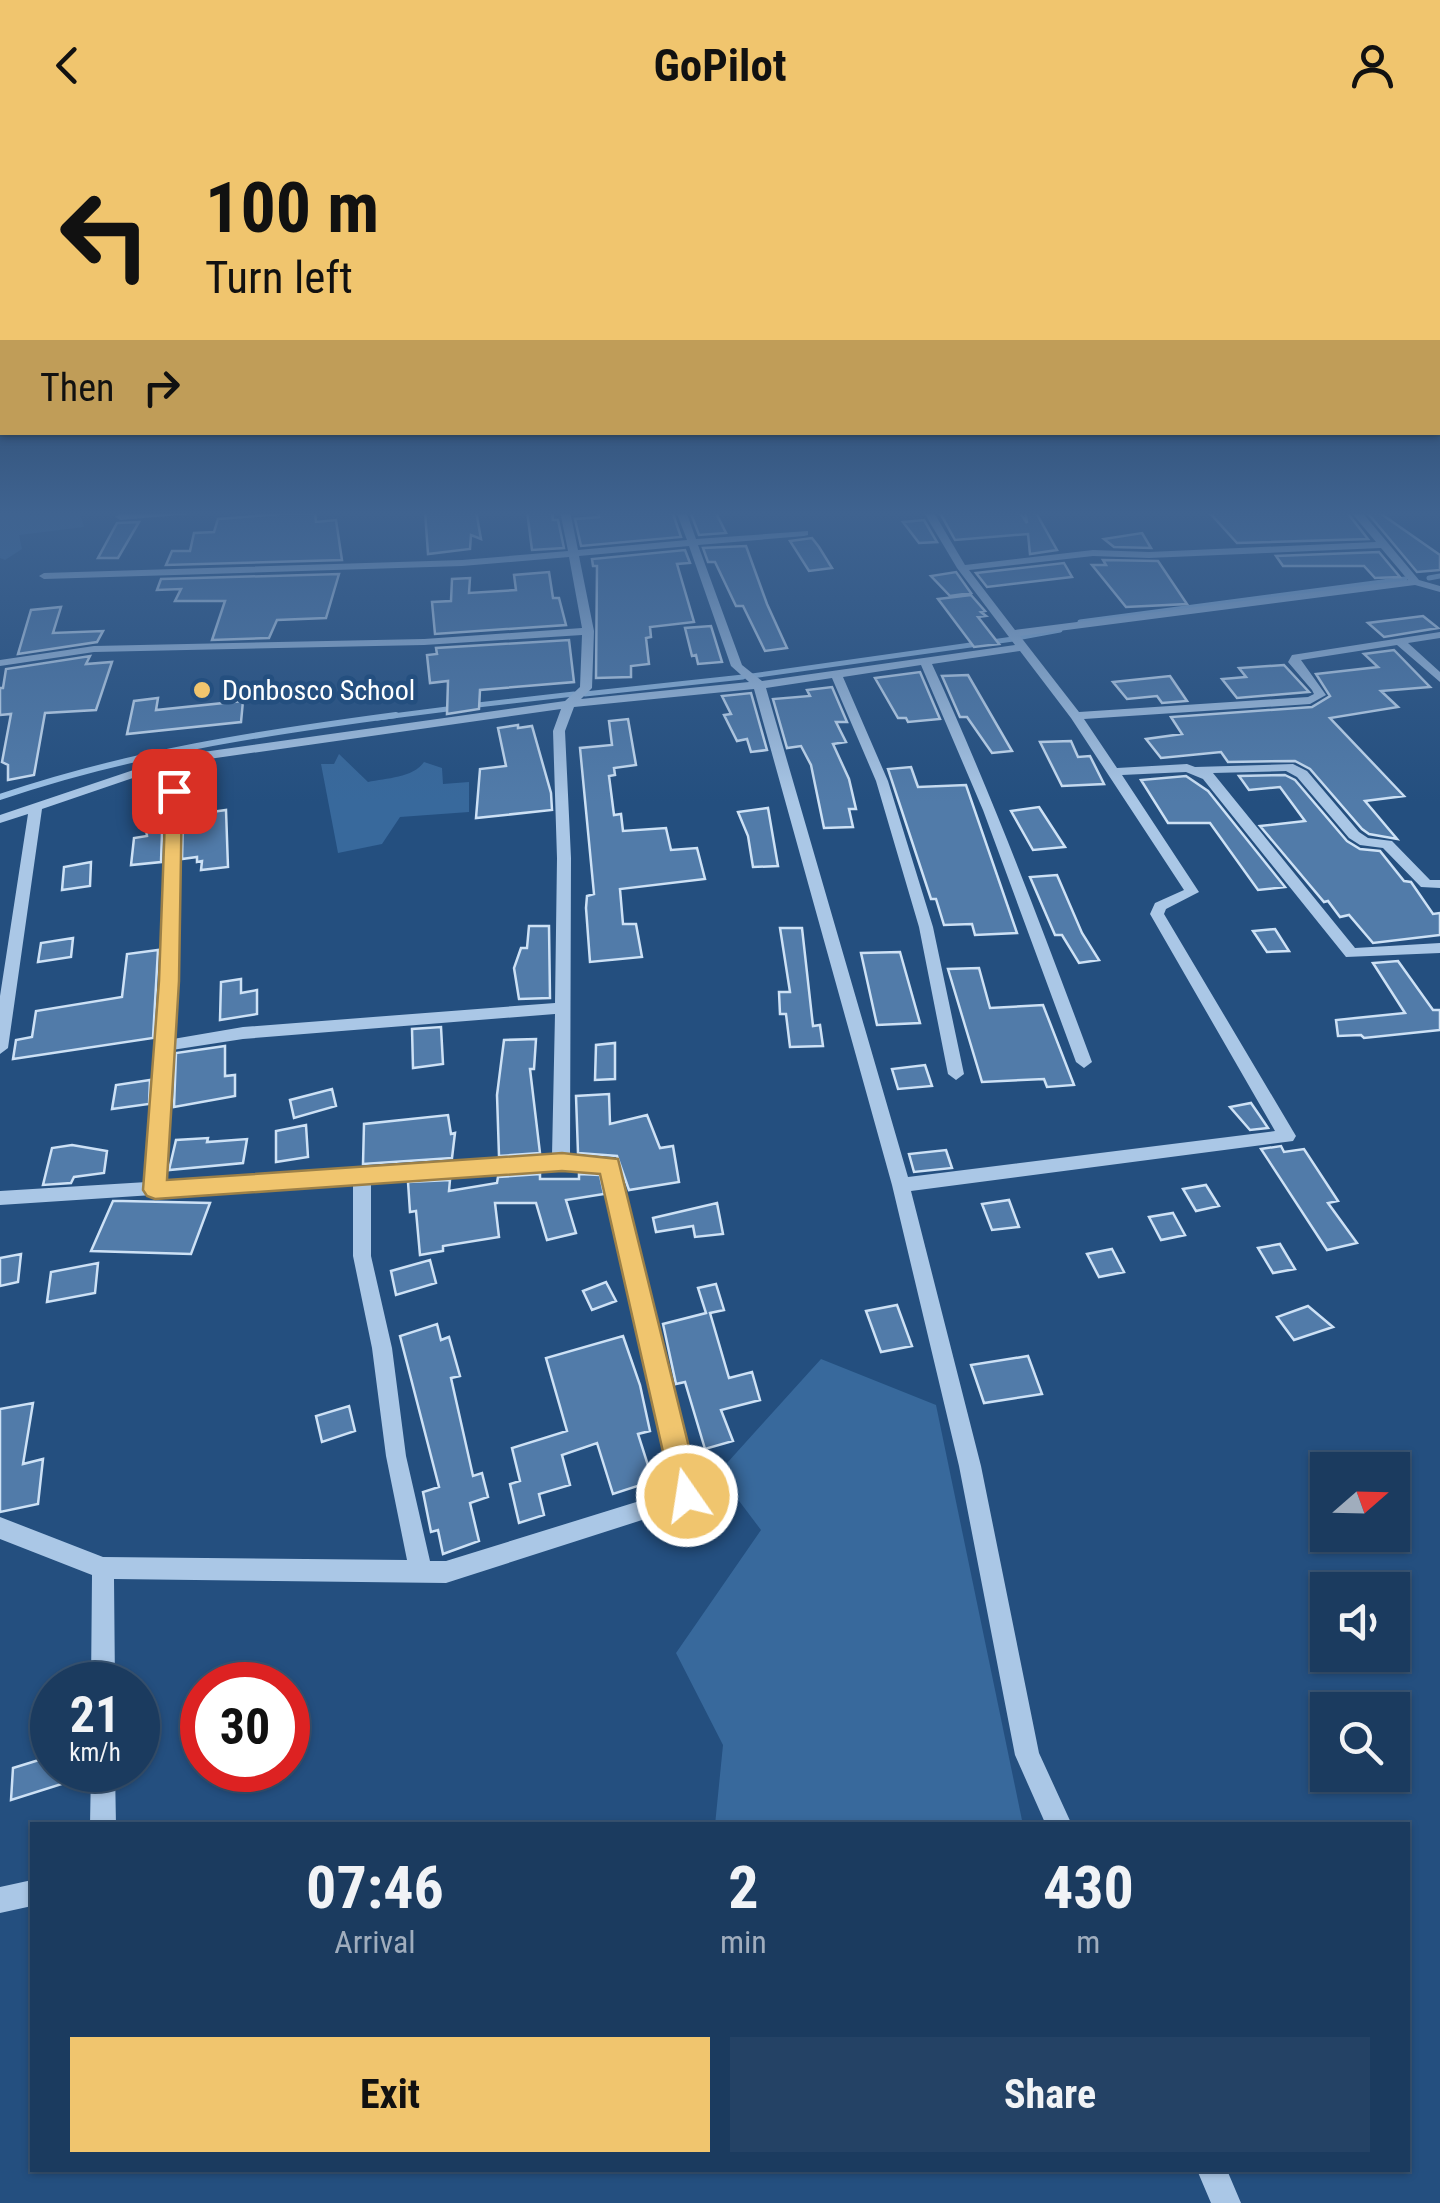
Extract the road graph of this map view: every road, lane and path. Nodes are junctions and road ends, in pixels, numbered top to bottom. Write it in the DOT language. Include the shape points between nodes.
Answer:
graph roads {
  1 [pos="584,608"];
  2 [pos="716,608"];
  3 [pos="994,608"];
  4 [pos="1213,608"];
  5 [pos="588,631"];
  6 [pos="1014,633"];
  7 [pos="1440,635"];
  8 [pos="1399,641"];
  9 [pos="1025,647"];
  10 [pos="925,662"];
  11 [pos="0,663"];
  12 [pos="836,674"];
  13 [pos="1440,678"];
  14 [pos="760,684"];
  15 [pos="569,704"];
  16 [pos="1076,716"];
  17 [pos="174,760"];
  18 [pos="1198,770"];
  19 [pos="1112,772"];
  20 [pos="36,808"];
  21 [pos="0,819"];
  22 [pos="1440,884"];
  23 [pos="1440,948"];
  24 [pos="560,1008"];
  25 [pos="164,1046"];
  26 [pos="0,1048"];
  27 [pos="1084,1062"];
  28 [pos="956,1074"];
  29 [pos="562,1162"];
  30 [pos="362,1176"];
  31 [pos="901,1186"];
  32 [pos="155,1190"];
  33 [pos="0,1198"];
  34 [pos="0,1528"];
  35 [pos="103,1568"];
  36 [pos="421,1572"];
  37 [pos="103,1662"];
  38 [pos="103,1792"];
  39 [pos="103,1822"];
  40 [pos="1057,1822"];
  41 [pos="30,1893"];
  42 [pos="0,1900"];
  43 [pos="1213,2172"];
  44 [pos="1226,2203"];
  1 -- 5 [label="street"];
  2 -- 14 [label="street" via="737,666"];
  3 -- 6 [label="street"];
  4 -- 6 [label="street"];
  5 -- 11 [label="street" via="424,642 94,649"];
  5 -- 15 [label="street" via="586,688"];
  6 -- 9 [label="street"];
  7 -- 8 [label="street"];
  8 -- 13 [label="street"];
  8 -- 16 [label="street" via="1296,657 1318,689 1320,696 1310,700"];
  9 -- 10 [label="street"];
  9 -- 16 [label="street"];
  10 -- 12 [label="street"];
  10 -- 27 [label="street" via="966,750"];
  12 -- 14 [label="street"];
  12 -- 28 [label="street" via="882,781 926,927"];
  14 -- 15 [label="street"];
  14 -- 31 [label="street"];
  15 -- 17 [label="street"];
  15 -- 24 [label="street" via="559,730"];
  16 -- 19 [label="street"];
  17 -- 20 [label="street"];
  17 -- 25 [label="street"];
  18 -- 19 [label="street"];
  18 -- 22 [label="street" via="1288,767 1302,774 1354,836 1387,844 1426,884"];
  18 -- 23 [label="street" via="1352,953"];
  19 -- 31 [label="street" via="1192,892 1156,914 1286,1136"];
  20 -- 21 [label="street"];
  20 -- 26 [label="street"];
  24 -- 25 [label="street" via="243,1032"];
  24 -- 29 [label="street"];
  25 -- 32 [label="street"];
  29 -- 30 [label="street"];
  29 -- 36 [label="street" via="610,1166 687,1496 446,1572"];
  30 -- 32 [label="street"];
  30 -- 36 [label="street" via="362,1256"];
  31 -- 40 [label="street" via="970,1466 1027,1754"];
  32 -- 33 [label="street"];
  34 -- 35 [label="street"];
  35 -- 36 [label="street"];
  35 -- 37 [label="street"];
  38 -- 39 [label="street"];
  41 -- 42 [label="street"];
  43 -- 44 [label="street"];
}
